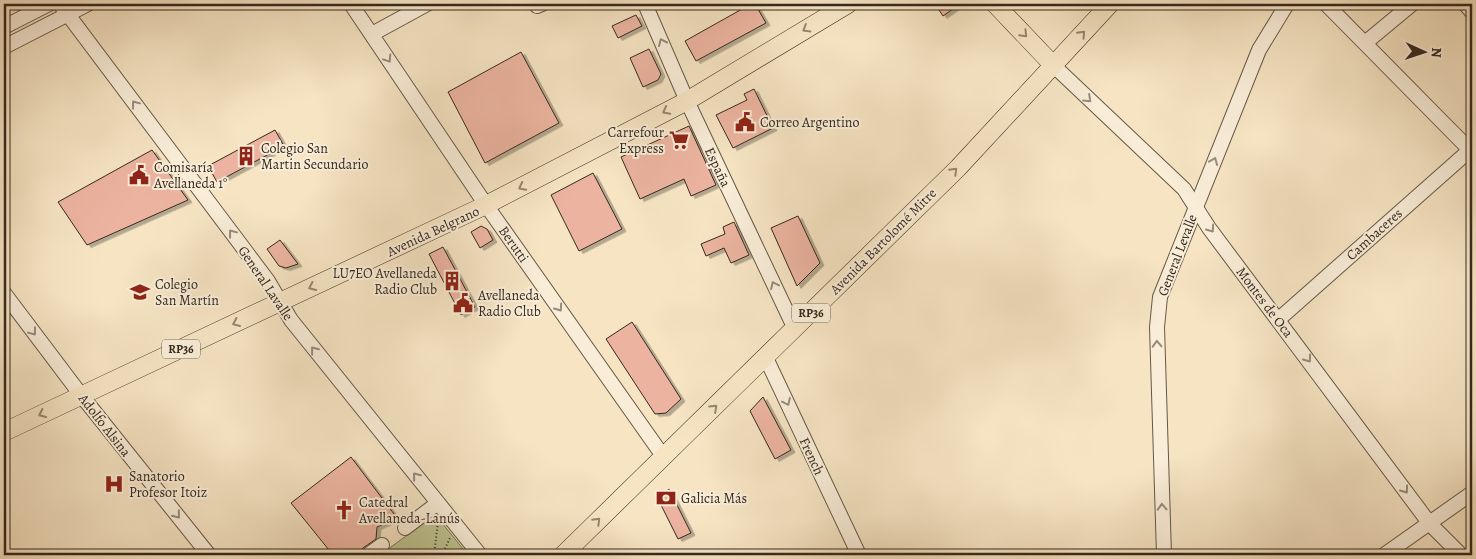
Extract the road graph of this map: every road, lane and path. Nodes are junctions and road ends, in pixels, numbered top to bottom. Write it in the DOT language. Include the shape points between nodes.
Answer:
graph roads {
  1 [pos="49,4"];
  2 [pos="88,4"];
  3 [pos="351,4"];
  4 [pos="427,4"];
  5 [pos="645,4"];
  6 [pos="848,4"];
  7 [pos="995,4"];
  8 [pos="1110,4"];
  9 [pos="1287,4"];
  10 [pos="1326,4"];
  11 [pos="1412,4"];
  12 [pos="1465,4"];
  13 [pos="64,9"];
  14 [pos="1472,12"];
  15 [pos="4,27"];
  16 [pos="372,34"];
  17 [pos="1365,43"];
  18 [pos="4,47"];
  19 [pos="1053,65"];
  20 [pos="687,100"];
  21 [pos="1471,151"];
  22 [pos="486,205"];
  23 [pos="1196,206"];
  24 [pos="4,293"];
  25 [pos="280,302"];
  26 [pos="1278,319"];
  27 [pos="794,329"];
  28 [pos="766,358"];
  29 [pos="81,395"];
  30 [pos="4,432"];
  31 [pos="663,456"];
  32 [pos="1472,493"];
  33 [pos="442,508"];
  34 [pos="1430,524"];
  35 [pos="405,528"];
  36 [pos="459,529"];
  37 [pos="382,545"];
  38 [pos="209,555"];
  39 [pos="368,555"];
  40 [pos="434,555"];
  41 [pos="442,555"];
  42 [pos="480,555"];
  43 [pos="563,555"];
  44 [pos="859,555"];
  45 [pos="1164,555"];
  46 [pos="1384,555"];
  47 [pos="1461,555"];
  1 -- 15 [label="street"];
  2 -- 13 [label="street"];
  3 -- 16 [label="street, Berutti"];
  4 -- 16 [label="street"];
  20 -- 5 [label="street, España, one-way"];
  6 -- 20 [label="main road, Avenida Belgrano / RP36, one-way"];
  7 -- 19 [label="main road, one-way"];
  19 -- 8 [label="main road, Avenida Bartolomé Mitre / RP36, one-way"];
  23 -- 9 [label="street, General Levalle, one-way" via="1259,50"];
  10 -- 17 [label="street"];
  11 -- 17 [label="street"];
  12 -- 14 [label="street"];
  13 -- 18 [label="street"];
  25 -- 13 [label="street, General Lavalle, one-way" via="268,281"];
  16 -- 22 [label="street, Berutti, one-way"];
  17 -- 21 [label="street"];
  19 -- 23 [label="street, Montes de Oca, one-way" via="1184,189"];
  27 -- 19 [label="main road, Avenida Bartolomé Mitre / RP36, one-way" via="974,150"];
  20 -- 22 [label="main road, Avenida Belgrano / RP36, one-way"];
  27 -- 20 [label="street, España, one-way"];
  21 -- 26 [label="street, Cambaceres"];
  22 -- 25 [label="main road, Avenida Belgrano / RP36, one-way"];
  22 -- 31 [label="street, Berutti, one-way"];
  23 -- 26 [label="street, Montes de Oca, one-way"];
  45 -- 23 [label="street, General Levalle, one-way" via="1157,310"];
  24 -- 29 [label="street, Adolfo Alsina, one-way"];
  25 -- 29 [label="main road, Avenida Belgrano / RP36, one-way"];
  33 -- 25 [label="street, General Lavalle, one-way"];
  26 -- 34 [label="street, Montes de Oca, one-way"];
  27 -- 28 [label="main road, Avenida Bartolomé Mitre / RP36"];
  31 -- 28 [label="main road, Avenida Bartolomé Mitre / RP36, one-way"];
  28 -- 44 [label="street, French, one-way"];
  29 -- 30 [label="main road, Avenida Belgrano / RP36, one-way"];
  29 -- 38 [label="street, Adolfo Alsina, one-way"];
  43 -- 31 [label="main road, Avenida Bartolomé Mitre / RP36, one-way"];
  32 -- 34 [label="street"];
  33 -- 35 [label="street"];
  33 -- 36 [label="street, General Lavalle"];
  33 -- 40 [label="path" via="436,525"];
  34 -- 46 [label="street"];
  34 -- 47 [label="street, Montes de Oca"];
  36 -- 41 [label="path"];
  36 -- 42 [label="street, General Lavalle"];
  37 -- 39 [label="street"];
}
